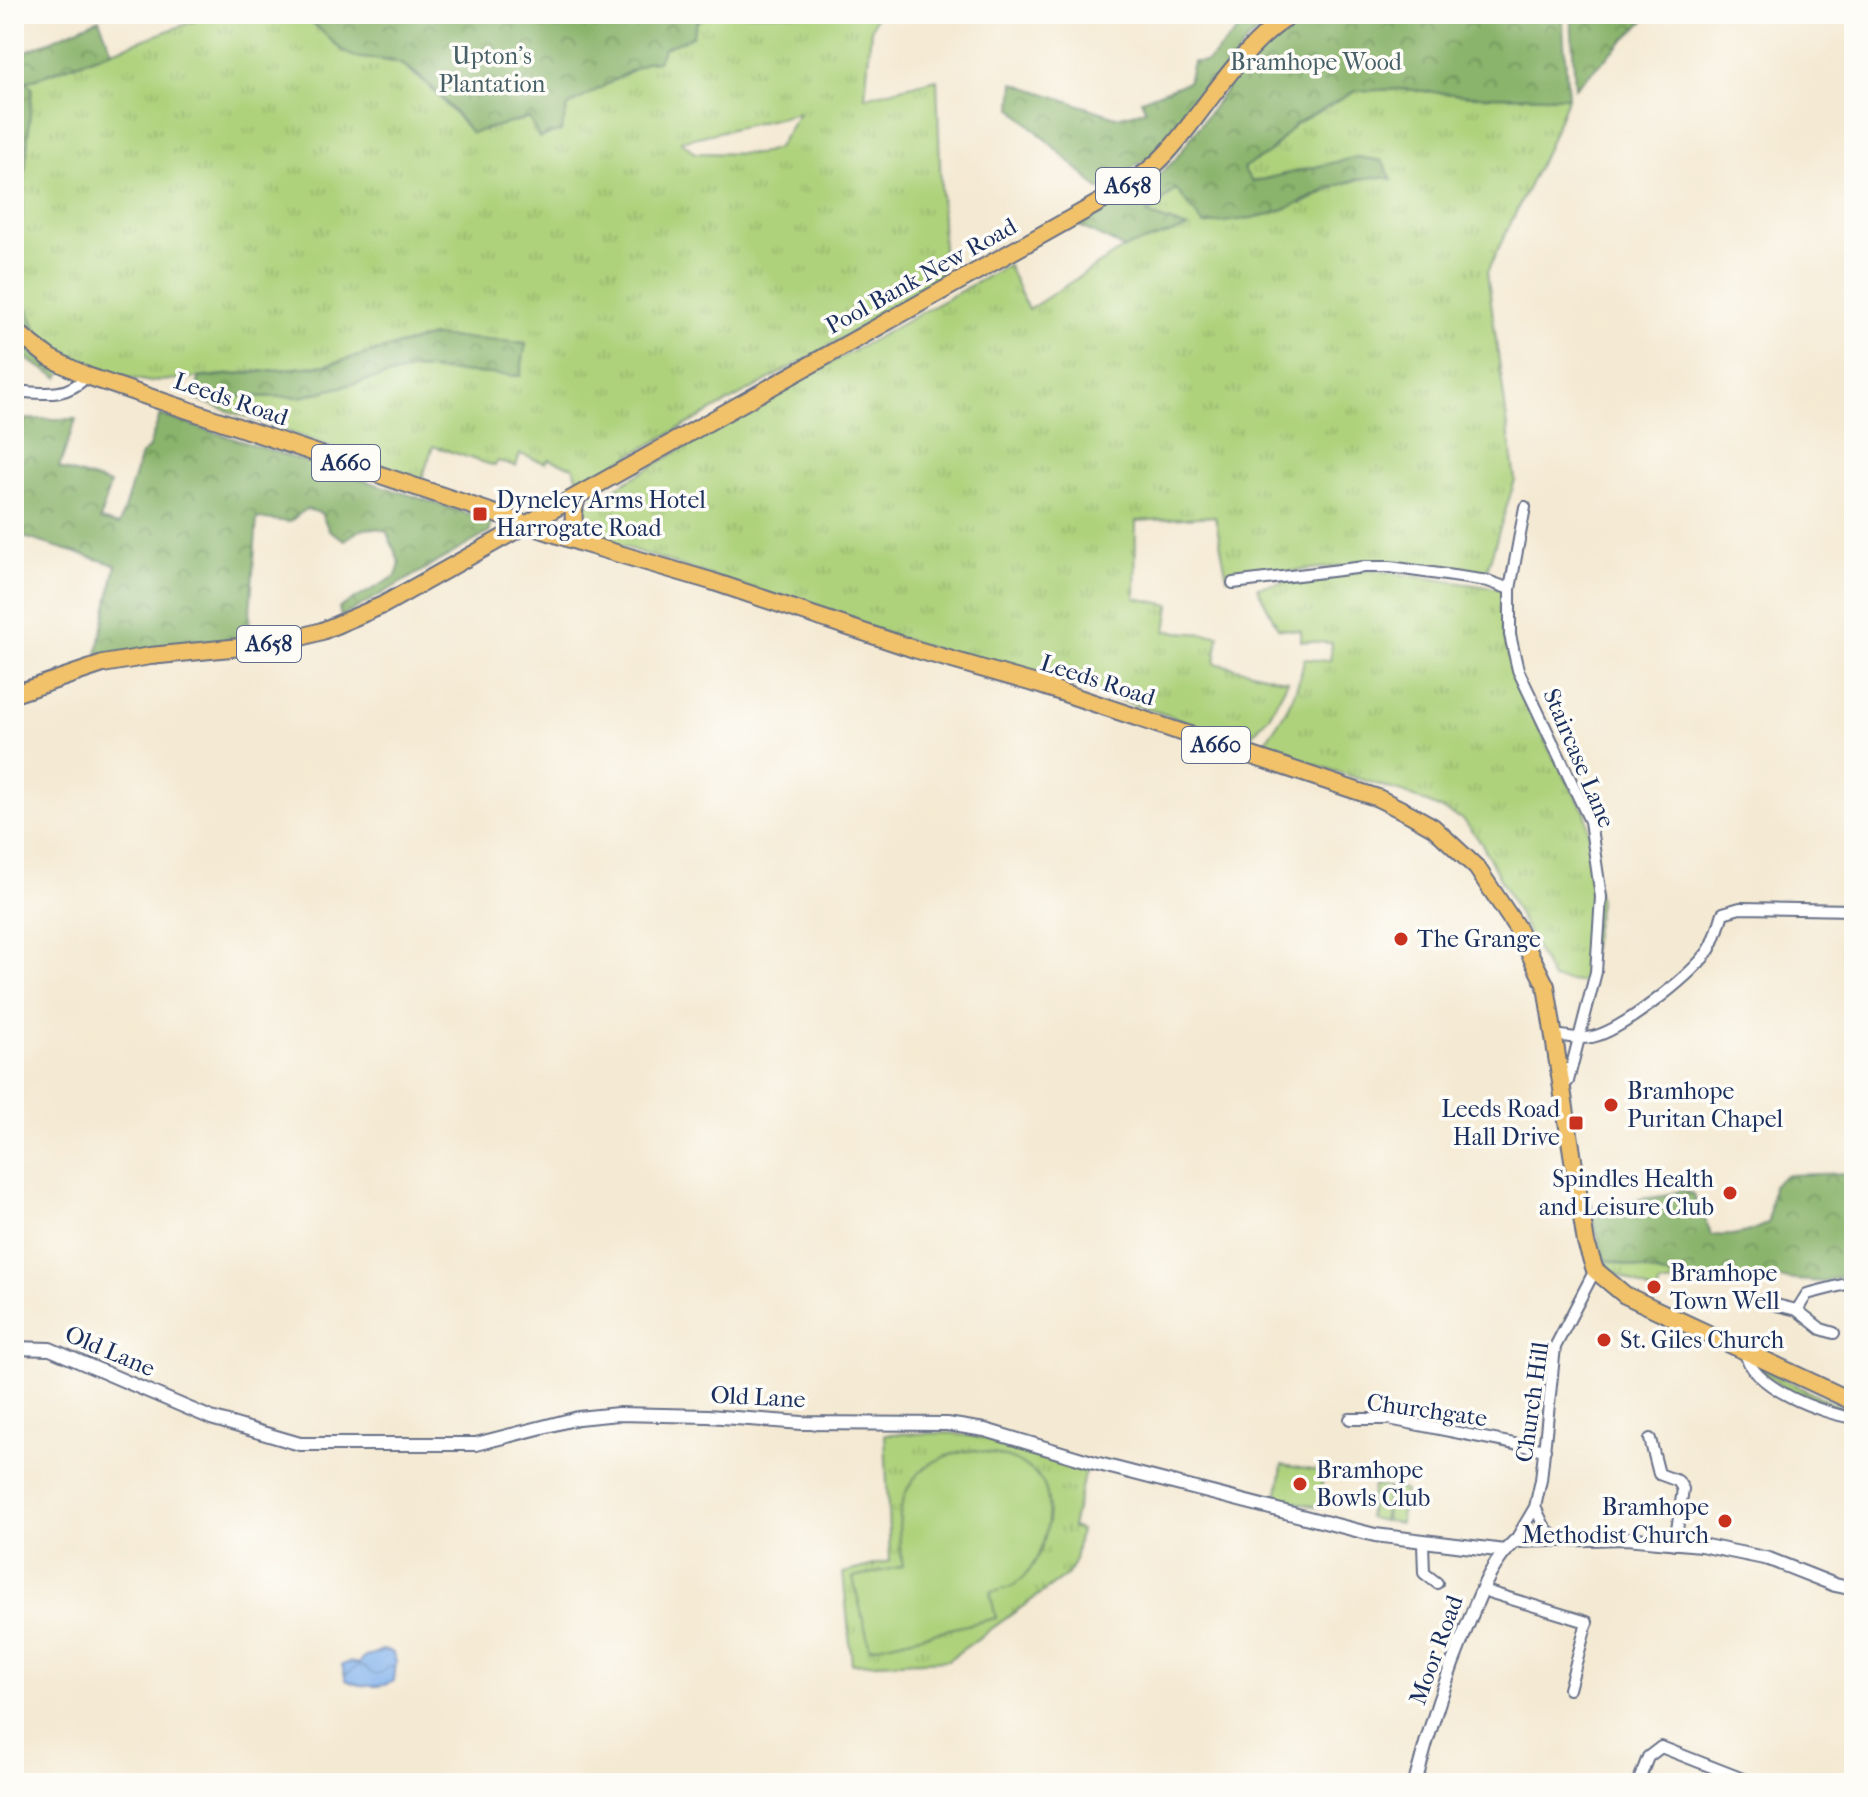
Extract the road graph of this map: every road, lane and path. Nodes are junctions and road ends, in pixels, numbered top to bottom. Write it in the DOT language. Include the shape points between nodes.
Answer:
graph roads {
  1 [pos="1292,14"];
  2 [pos="14,330"];
  3 [pos="87,376"];
  4 [pos="14,391"];
  5 [pos="577,498"];
  6 [pos="1525,507"];
  7 [pos="528,524"];
  8 [pos="582,543"];
  9 [pos="1233,583"];
  10 [pos="1510,589"];
  11 [pos="14,694"];
  12 [pos="1854,910"];
  13 [pos="1554,1035"];
  14 [pos="1579,1038"];
  15 [pos="1562,1087"];
  16 [pos="1595,1270"];
  17 [pos="1854,1282"];
  18 [pos="1759,1301"];
  19 [pos="1797,1310"];
  20 [pos="1834,1333"];
  21 [pos="14,1348"];
  22 [pos="1745,1352"];
  23 [pos="1854,1402"];
  24 [pos="1854,1418"];
  25 [pos="1350,1419"];
  26 [pos="1650,1439"];
  27 [pos="1545,1450"];
  28 [pos="1535,1507"];
  29 [pos="1555,1539"];
  30 [pos="1515,1541"];
  31 [pos="1423,1543"];
  32 [pos="1675,1544"];
  33 [pos="1505,1551"];
  34 [pos="1437,1583"];
  35 [pos="1854,1589"];
  36 [pos="1482,1590"];
  37 [pos="1569,1689"];
  38 [pos="1415,1783"];
  39 [pos="1638,1783"];
  40 [pos="1753,1783"];
  1 -- 5 [label="highway, Pool Bank New Road / A658" via="1253,46 1169,150 1135,181"];
  2 -- 3 [label="highway, Leeds Road / A660" via="50,358"];
  3 -- 4 [label="street" via="76,388 56,393"];
  3 -- 7 [label="highway, Leeds Road / A660"];
  5 -- 7 [label="highway, Pool Bank New Road / A658"];
  5 -- 8 [label="highway" via="573,521"];
  6 -- 10 [label="street, Staircase Lane"];
  7 -- 8 [label="highway, Leeds Road / A660"];
  7 -- 11 [label="highway, A658" via="383,605 315,634 281,643 103,664"];
  8 -- 13 [label="highway, Leeds Road / A660" via="1040,685 1378,798 1433,827 1490,885 1546,986"];
  9 -- 10 [label="street" via="1390,567"];
  10 -- 14 [label="street, Staircase Lane" via="1510,635 1518,670 1590,821 1597,857 1601,897 1596,972"];
  12 -- 14 [label="street" via="1740,908 1723,913 1709,952 1673,986 1606,1032"];
  13 -- 14 [label="street"];
  13 -- 15 [label="highway, Leeds Road / A660"];
  14 -- 15 [label="street, Staircase Lane"];
  15 -- 16 [label="highway, Leeds Road / A660" via="1586,1243"];
  16 -- 22 [label="highway" via="1625,1295"];
  16 -- 27 [label="street, Church Hill" via="1555,1347"];
  17 -- 19 [label="street" via="1807,1294"];
  18 -- 19 [label="street"];
  19 -- 20 [label="street"];
  21 -- 31 [label="street, Old Lane" via="50,1349 211,1418 300,1444 476,1444 578,1418 618,1414 947,1424 1360,1532"];
  22 -- 23 [label="highway"];
  22 -- 24 [label="street" via="1757,1375 1778,1389"];
  25 -- 27 [label="street, Churchgate" via="1389,1419"];
  26 -- 32 [label="street" via="1659,1474 1678,1481 1683,1489"];
  27 -- 28 [label="street, Church Hill"];
  28 -- 29 [label="street"];
  28 -- 30 [label="street, Church Hill"];
  29 -- 30 [label="street"];
  29 -- 32 [label="street"];
  30 -- 33 [label="street, Moor Road"];
  31 -- 33 [label="street, Old Lane"];
  31 -- 34 [label="street" via="1424,1573"];
  32 -- 35 [label="street" via="1726,1548"];
  33 -- 36 [label="street, Moor Road"];
  36 -- 37 [label="street" via="1587,1622"];
  36 -- 38 [label="street, Moor Road" via="1446,1679"];
  39 -- 40 [label="street" via="1648,1757 1661,1747"];
}
